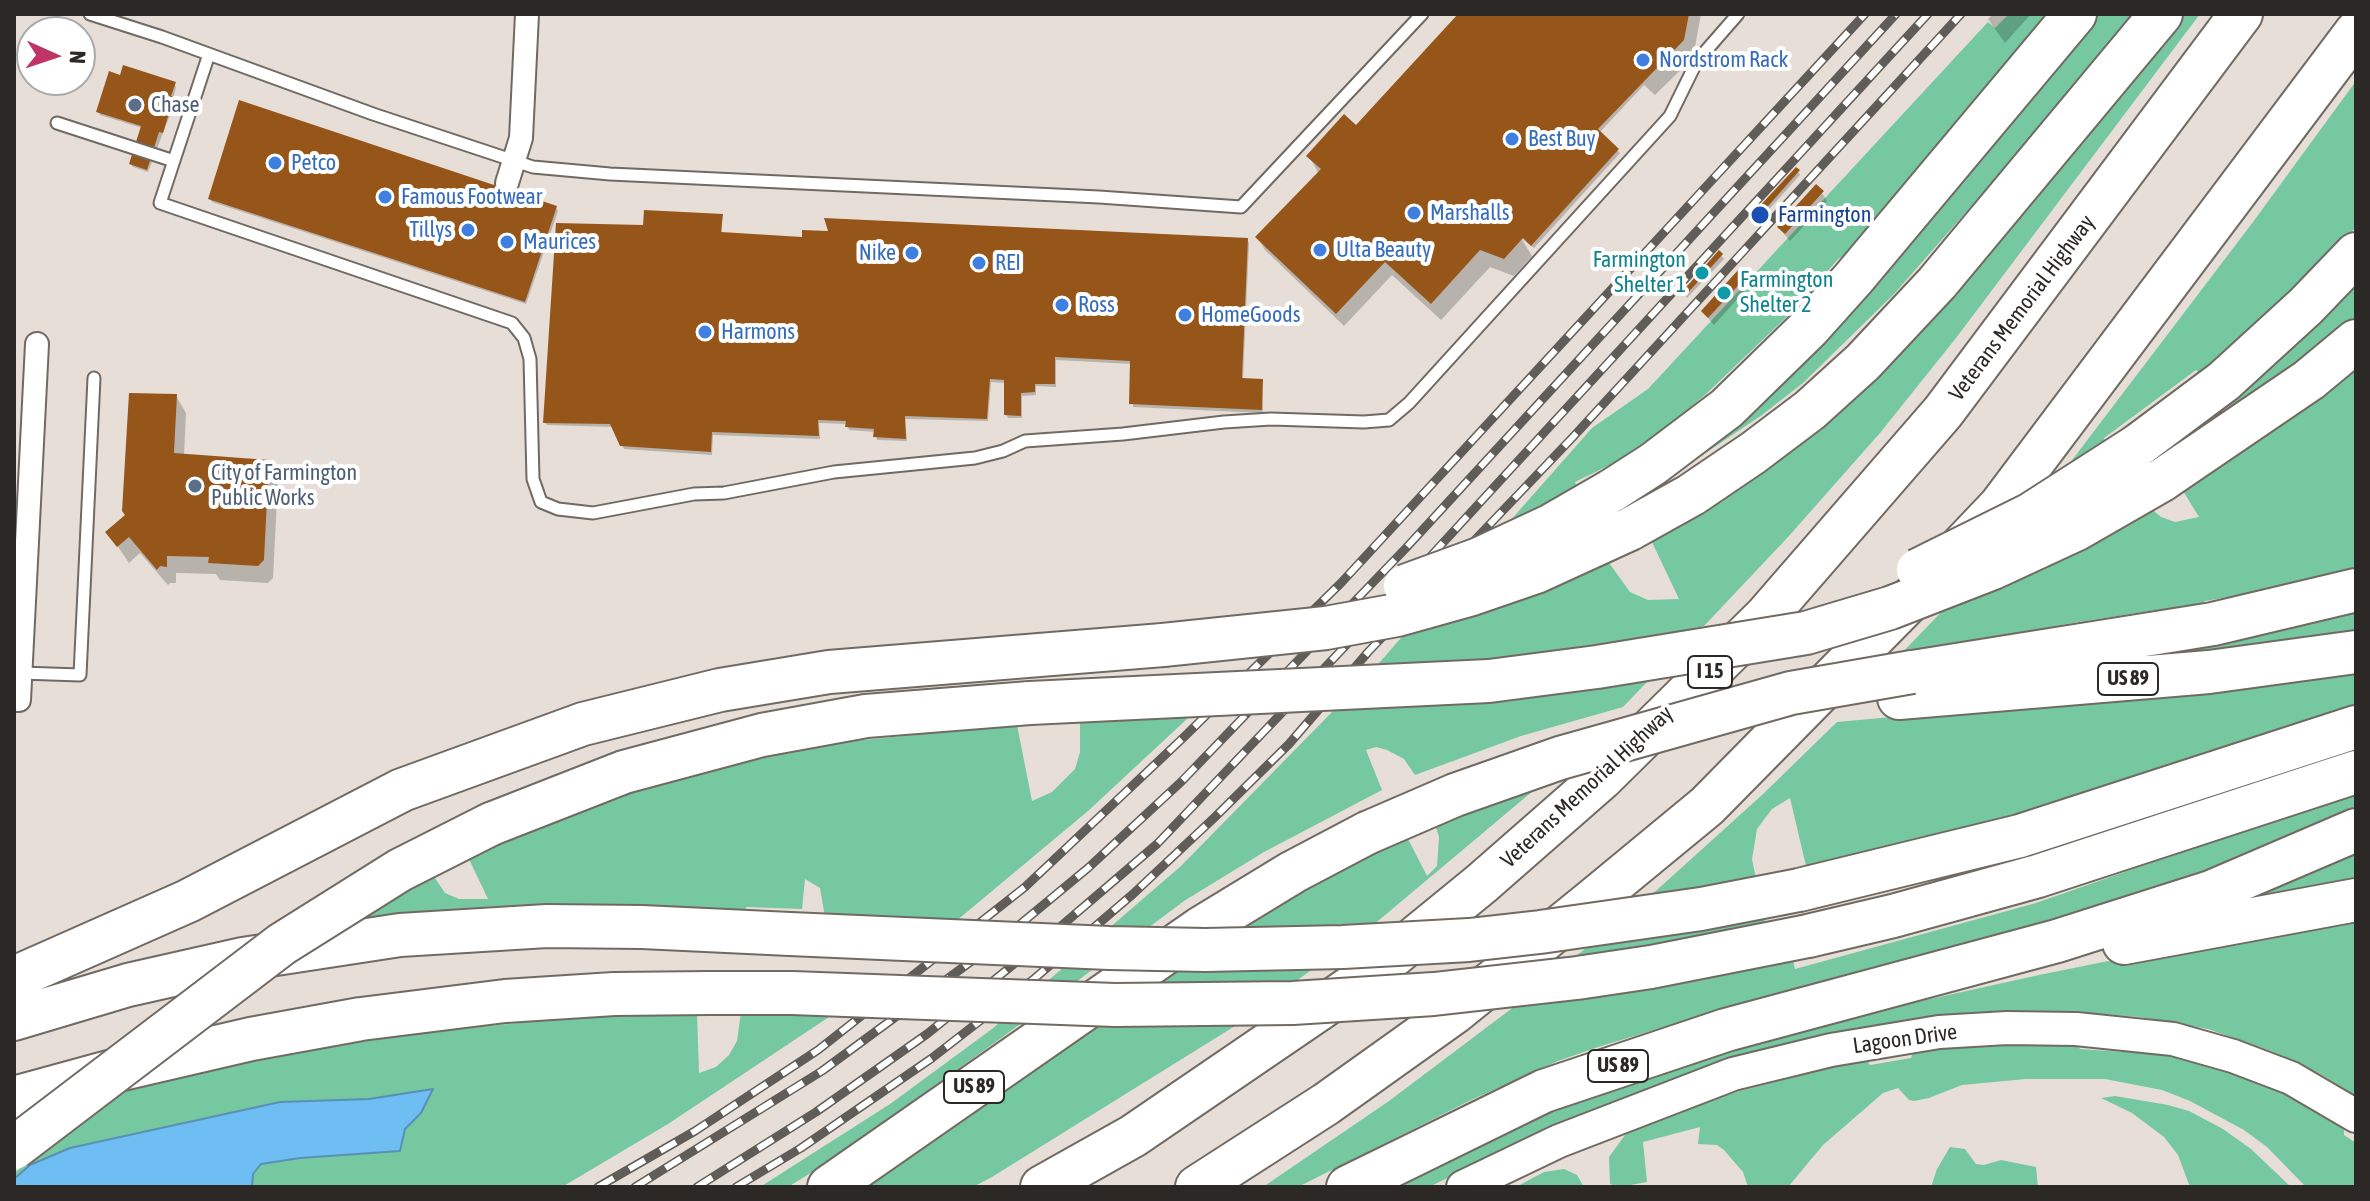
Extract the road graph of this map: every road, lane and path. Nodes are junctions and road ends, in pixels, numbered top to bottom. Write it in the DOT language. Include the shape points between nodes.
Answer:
graph roads {
  1 [pos="90,14"];
  2 [pos="527,14"];
  3 [pos="1422,14"];
  4 [pos="1738,14"];
  5 [pos="2075,14"];
  6 [pos="2161,14"];
  7 [pos="2241,14"];
  8 [pos="2356,32"];
  9 [pos="209,54"];
  10 [pos="57,123"];
  11 [pos="174,161"];
  12 [pos="514,161"];
  13 [pos="507,183"];
  14 [pos="2356,254"];
  15 [pos="2356,341"];
  16 [pos="37,344"];
  17 [pos="94,378"];
  18 [pos="2356,590"];
  19 [pos="1163,645"];
  20 [pos="1711,647"];
  21 [pos="2356,652"];
  22 [pos="21,673"];
  23 [pos="1906,685"];
  24 [pos="17,700"];
  25 [pos="2356,727"];
  26 [pos="2356,772"];
  27 [pos="2356,830"];
  28 [pos="2356,900"];
  29 [pos="14,978"];
  30 [pos="1903,985"];
  31 [pos="14,1019"];
  32 [pos="14,1098"];
  33 [pos="2356,1116"];
  34 [pos="14,1148"];
  35 [pos="829,1187"];
  36 [pos="1042,1187"];
  37 [pos="1197,1187"];
  38 [pos="1348,1187"];
  39 [pos="1463,1187"];
  1 -- 9 [label="lane"];
  2 -- 12 [label="street" via="521,138"];
  3 -- 12 [label="lane" via="1241,207 570,172"];
  4 -- 11 [label="lane" via="1697,61 1670,116 1389,420 1271,419 1025,441 975,458 834,472 593,513 541,502 533,479 530,359 524,338 512,323 160,203"];
  5 -- 19 [label="highway, bridge" via="1809,328 1727,408 1653,464 1531,536 1421,581"];
  6 -- 19 [label="highway, bridge" via="1912,312 1810,410 1691,495 1536,572 1472,594 1326,628"];
  7 -- 36 [label="highway, Veterans Memorial Highway / I 15" via="1943,412 1766,616 1602,778 1372,973 1133,1136"];
  8 -- 37 [label="highway" via="2000,506 1707,806 1455,1012"];
  9 -- 11 [label="lane"];
  9 -- 12 [label="lane"];
  10 -- 11 [label="lane"];
  12 -- 13 [label="street"];
  14 -- 20 [label="highway, bridge" via="2224,381 2137,446 2031,514 1900,579"];
  15 -- 20 [label="highway, bridge" via="2309,380 2162,480 2075,530 1890,608 1806,633"];
  16 -- 22 [label="street"];
  17 -- 22 [label="lane" via="80,675"];
  18 -- 23 [label="highway"];
  19 -- 29 [label="highway" via="829,672 720,690 583,724 402,790 188,901"];
  20 -- 34 [label="highway, bridge" via="1478,682 866,716 762,735 624,772 491,824 400,870 282,944"];
  21 -- 23 [label="highway, US 89" via="2209,672"];
  22 -- 24 [label="street"];
  23 -- 35 [label="highway, US 89, bridge" via="1791,693 1522,770 1367,833 1201,928"];
  25 -- 31 [label="highway, bridge" via="2020,836 1799,890 1540,932 1343,947 1205,950 547,926 400,935 243,959"];
  26 -- 32 [label="highway, bridge" via="2038,876 1893,916 1577,978 1434,994 1220,1006 780,993 520,1000 361,1019 251,1039"];
  27 -- 30 [label="highway, US 89" via="2211,892"];
  28 -- 30 [label="highway"];
  30 -- 38 [label="highway, US 89" via="1726,1030 1544,1091"];
  33 -- 39 [label="street, Lagoon Drive" via="2291,1078 2173,1039 2076,1029 1939,1032 1733,1074 1559,1141"];
}
